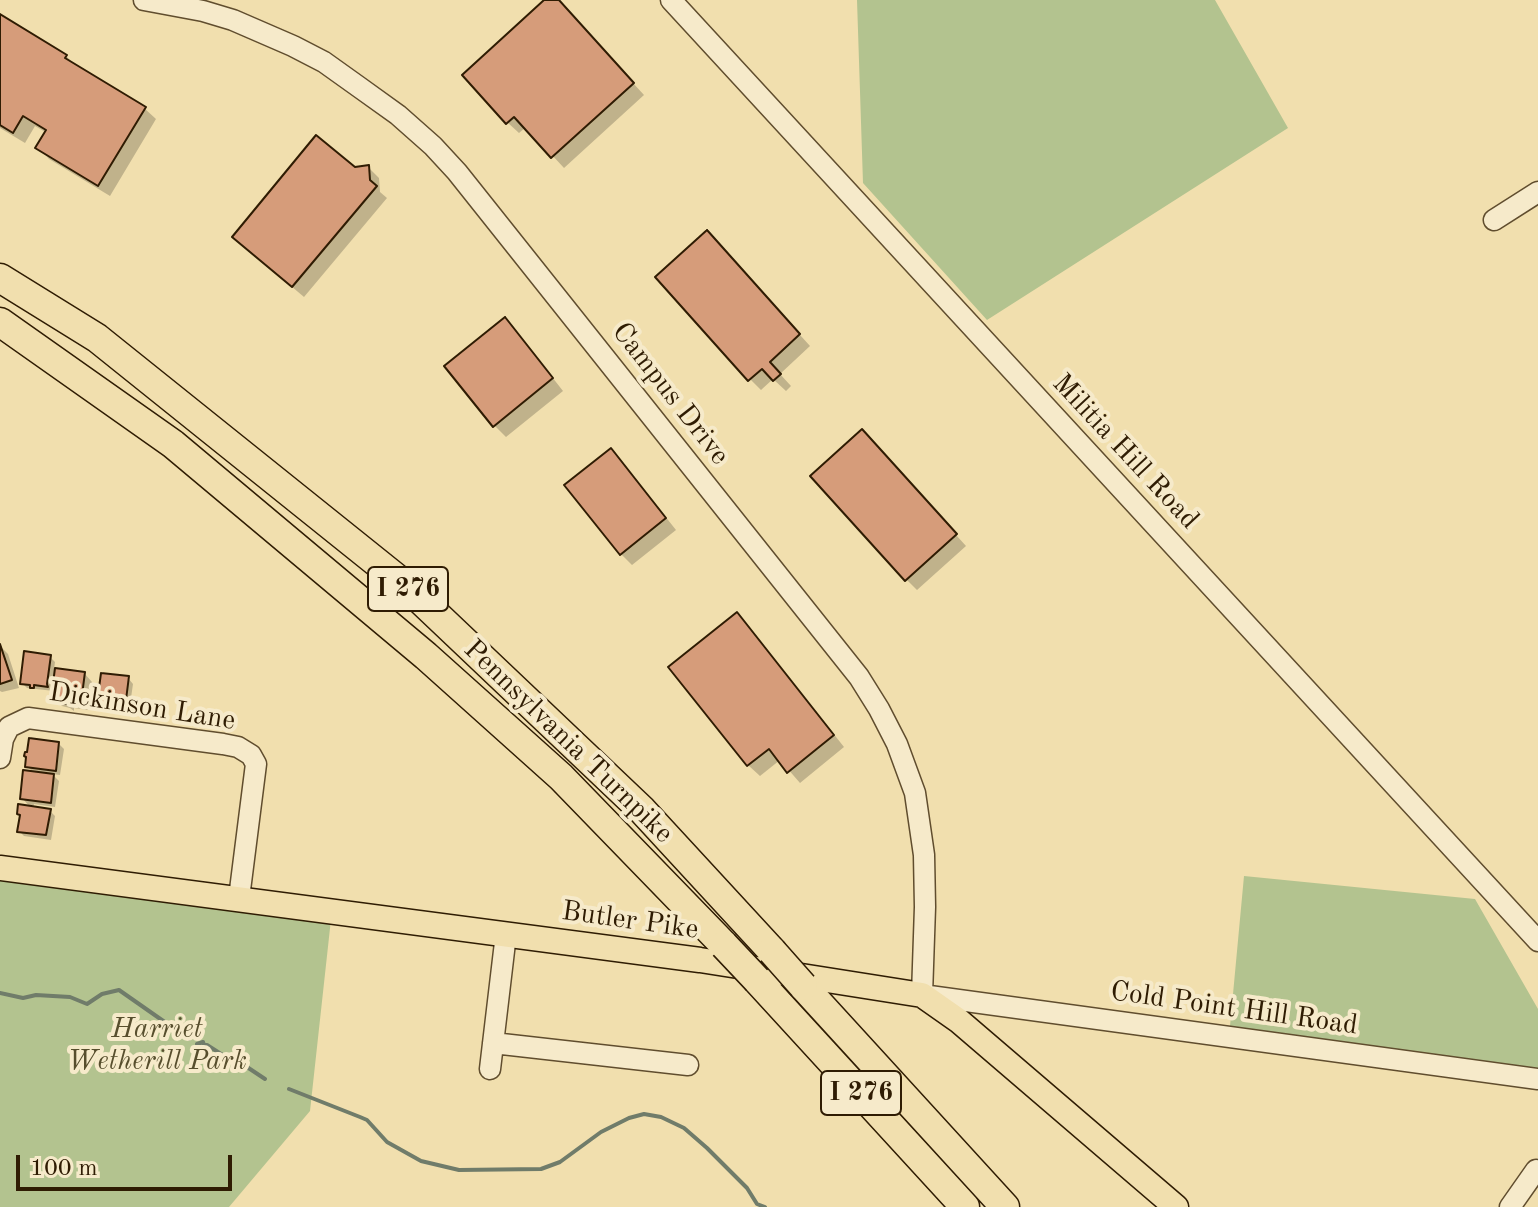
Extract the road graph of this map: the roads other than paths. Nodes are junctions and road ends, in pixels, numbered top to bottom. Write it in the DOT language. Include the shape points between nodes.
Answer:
graph roads {
  1 [pos="144,0"];
  2 [pos="671,0"];
  3 [pos="1538,192"];
  4 [pos="1494,220"];
  5 [pos="0,278"];
  6 [pos="0,322"];
  7 [pos="0,758"];
  8 [pos="0,868"];
  9 [pos="239,898"];
  10 [pos="506,934"];
  11 [pos="1538,941"];
  12 [pos="922,995"];
  13 [pos="493,1043"];
  14 [pos="688,1065"];
  15 [pos="490,1069"];
  16 [pos="1538,1079"];
  17 [pos="1536,1170"];
  18 [pos="965,1207"];
  19 [pos="1005,1207"];
  20 [pos="1176,1207"];
  21 [pos="1510,1207"];
  1 -- 12 [label="street, Campus Drive" via="219,16 293,46 359,87 433,146 859,677 897,744 915,793 924,855"];
  2 -- 11 [label="street, Militia Hill Road"];
  3 -- 4 [label="street"];
  5 -- 19 [label="highway, Pennsylvania Turnpike / I 276, bridge" via="97,338 405,585 642,810"];
  6 -- 18 [label="highway, Pennsylvania Turnpike / I 276, bridge" via="173,444 561,777"];
  7 -- 9 [label="street, Dickinson Lane" via="9,727 28,718 238,747 256,764"];
  8 -- 9 [label="main road, Butler Pike"];
  9 -- 10 [label="main road, Butler Pike"];
  10 -- 12 [label="main road, Butler Pike"];
  10 -- 13 [label="street"];
  12 -- 16 [label="street, Cold Point Hill Road"];
  12 -- 20 [label="main road, Butler Pike"];
  13 -- 14 [label="street"];
  13 -- 15 [label="street"];
  17 -- 21 [label="street"];
}
